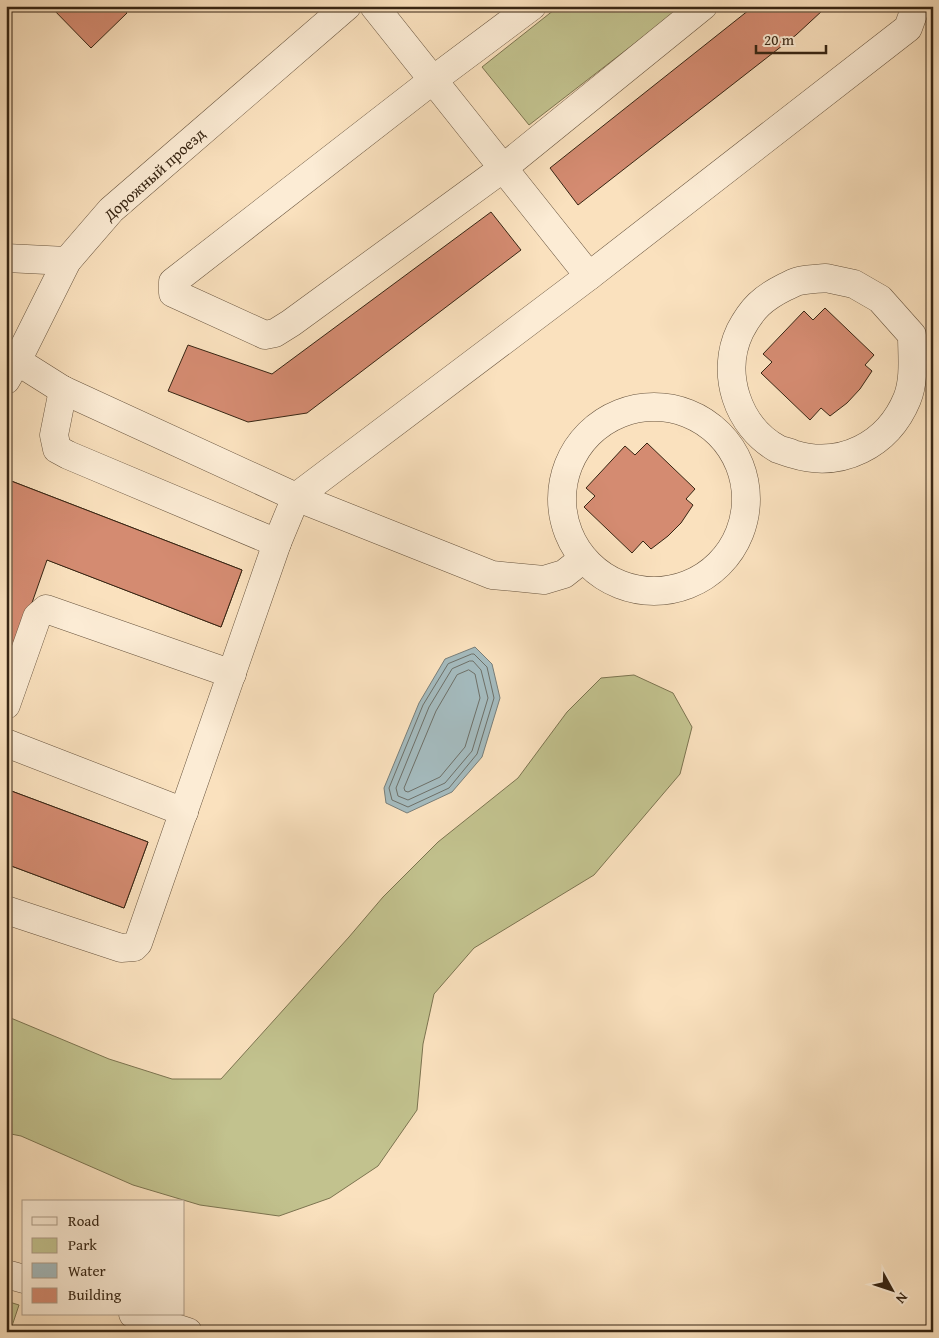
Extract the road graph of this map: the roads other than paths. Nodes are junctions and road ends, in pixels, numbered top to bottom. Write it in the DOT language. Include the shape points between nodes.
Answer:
graph roads {
  1 [pos="347,6"];
  2 [pos="374,6"];
  3 [pos="532,6"];
  4 [pos="703,6"];
  5 [pos="916,6"];
  6 [pos="433,80"];
  7 [pos="502,168"];
  8 [pos="6,258"];
  9 [pos="67,261"];
  10 [pos="589,276"];
  11 [pos="922,331"];
  12 [pos="12,370"];
  13 [pos="63,390"];
  14 [pos="754,430"];
  15 [pos="732,449"];
  16 [pos="296,497"];
  17 [pos="278,543"];
  18 [pos="584,560"];
  19 [pos="232,674"];
  20 [pos="6,705"];
  21 [pos="6,743"];
  22 [pos="184,812"];
  23 [pos="6,910"];
  24 [pos="6,1274"];
  25 [pos="22,1278"];
  26 [pos="139,1316"];
  27 [pos="188,1332"];
  1 -- 9 [label="street, Дорожный проезд" via="111,210"];
  2 -- 6 [label="street"];
  3 -- 6 [label="street"];
  4 -- 7 [label="street"];
  5 -- 10 [label="street" via="908,28"];
  6 -- 7 [label="street"];
  6 -- 7 [label="street" via="173,282 173,293 265,335 275,333"];
  7 -- 10 [label="street"];
  8 -- 9 [label="street"];
  9 -- 12 [label="street, Дорожный проезд"];
  10 -- 16 [label="street"];
  11 -- 14 [label="street" via="907,398 890,428 868,447 838,458 808,459 779,449"];
  11 -- 14 [label="street" via="854,284 826,278 797,281 766,297 747,317 735,343 731,373 736,399"];
  12 -- 13 [label="street"];
  13 -- 16 [label="street"];
  13 -- 17 [label="street" via="54,436 57,449"];
  14 -- 15 [label="street"];
  15 -- 18 [label="street" via="746,487 741,531 722,562 698,580 671,590 643,591 615,583"];
  15 -- 18 [label="street" via="712,426 678,409 641,407 609,418 582,441 567,467 561,498 567,532"];
  16 -- 17 [label="street"];
  16 -- 18 [label="street" via="492,575 544,580 564,574"];
  17 -- 19 [label="street"];
  19 -- 20 [label="street" via="46,608 37,617"];
  19 -- 22 [label="street"];
  21 -- 22 [label="street"];
  22 -- 23 [label="street" via="134,947 122,948"];
  24 -- 25 [label="street"];
  26 -- 27 [label="street"];
}
